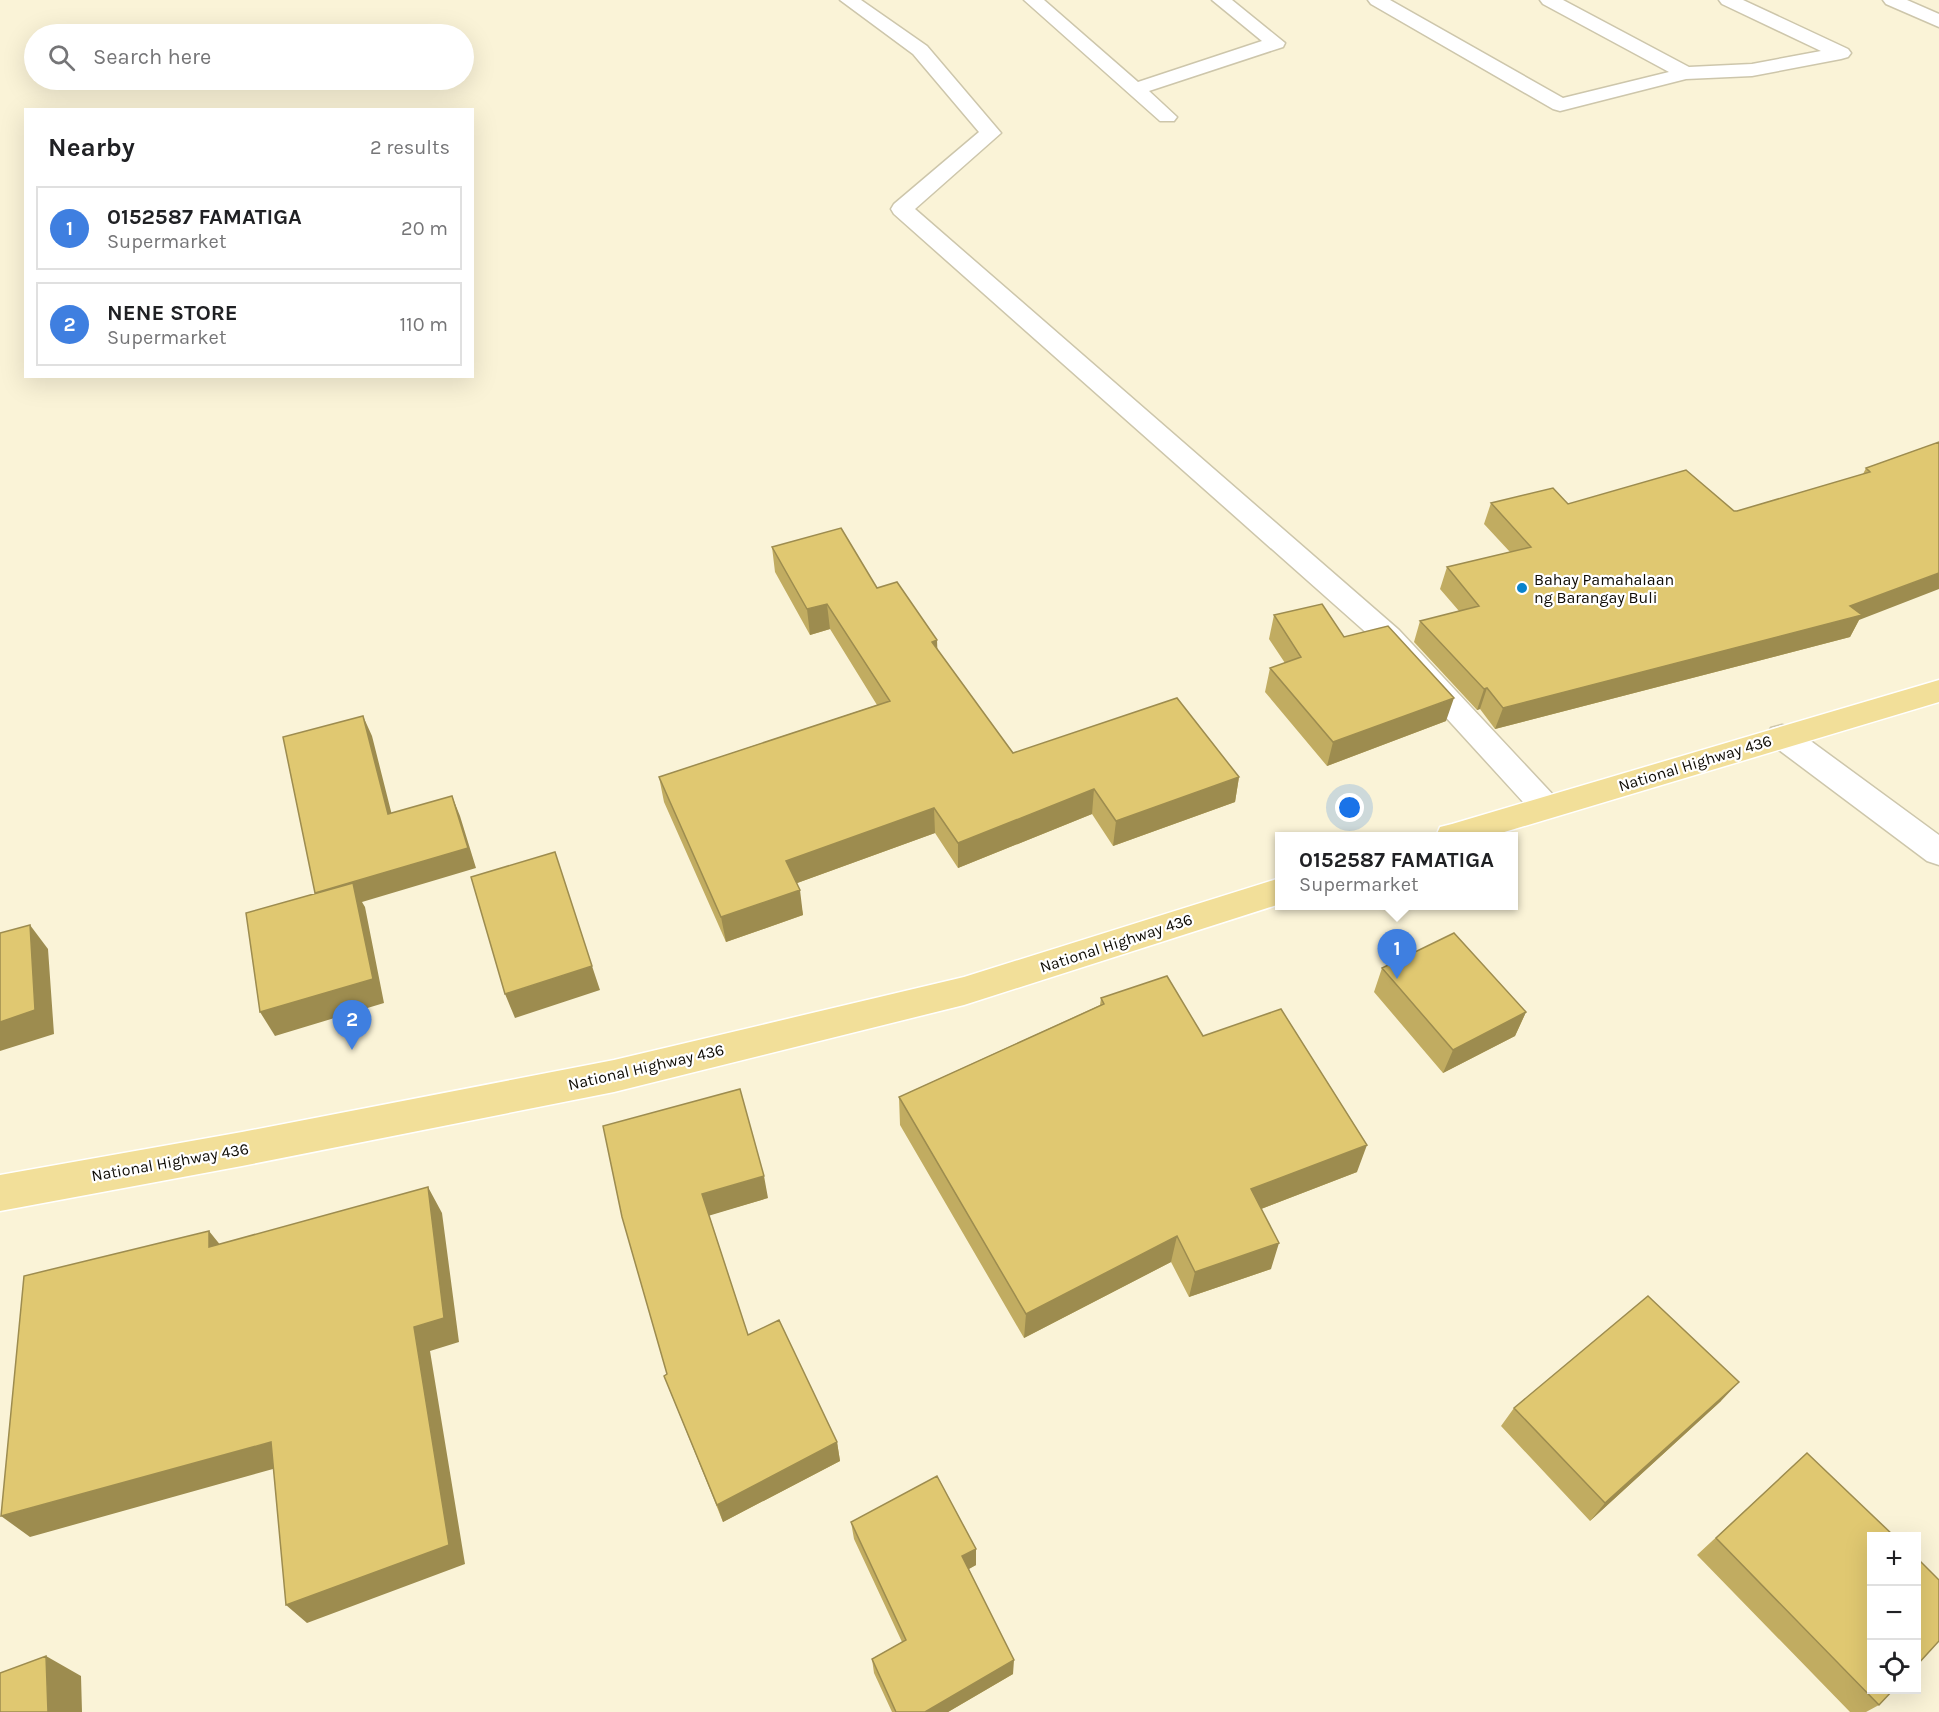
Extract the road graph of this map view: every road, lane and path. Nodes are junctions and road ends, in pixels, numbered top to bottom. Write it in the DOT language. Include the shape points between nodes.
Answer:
graph roads {
  1 [pos="849,0"];
  2 [pos="1033,0"];
  3 [pos="1221,0"];
  4 [pos="1377,0"];
  5 [pos="1549,0"];
  6 [pos="1728,0"];
  7 [pos="1892,0"];
  8 [pos="1939,21"];
  9 [pos="1686,73"];
  10 [pos="1135,89"];
  11 [pos="1167,117"];
  12 [pos="1939,692"];
  13 [pos="1782,736"];
  14 [pos="1546,807"];
  15 [pos="1468,832"];
  16 [pos="1939,852"];
  17 [pos="1275,893"];
  18 [pos="0,1193"];
  1 -- 14 [label="street" via="920,50 991,133 902,209 1389,637"];
  2 -- 10 [label="street"];
  3 -- 10 [label="street" via="1276,43"];
  4 -- 9 [label="street" via="1560,105"];
  5 -- 9 [label="street"];
  6 -- 9 [label="street" via="1841,52 1752,70"];
  7 -- 8 [label="street"];
  10 -- 11 [label="street"];
  12 -- 13 [label="main road, National Highway 436"];
  13 -- 14 [label="main road, National Highway 436"];
  13 -- 16 [label="street"];
  14 -- 15 [label="main road, National Highway 436"];
  17 -- 18 [label="main road, National Highway 436" via="964,991 626,1073"];
}
